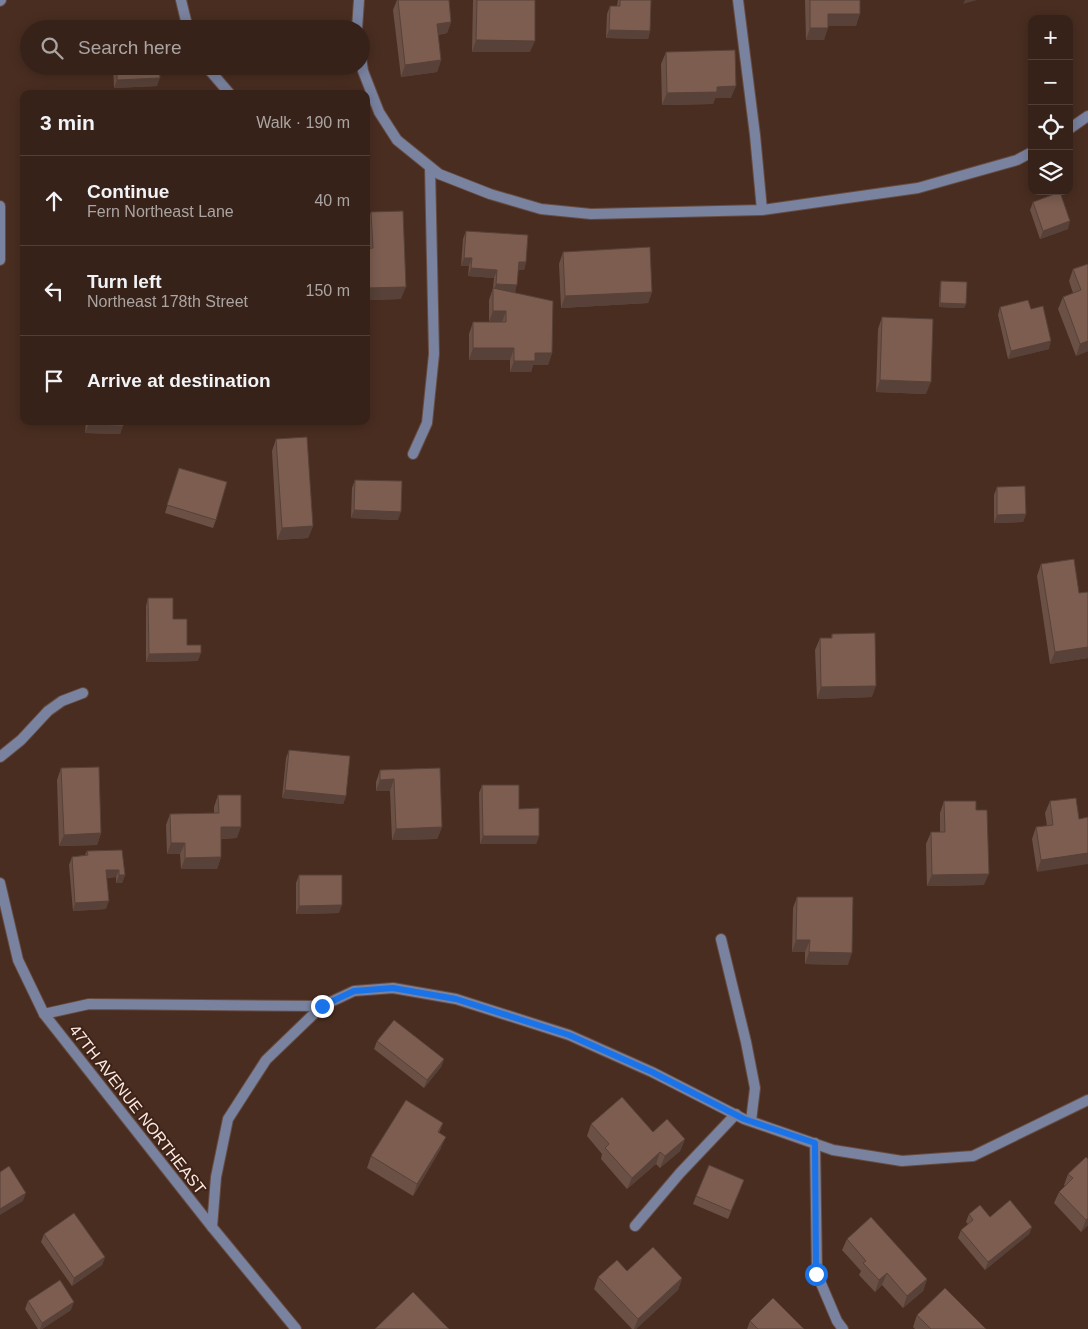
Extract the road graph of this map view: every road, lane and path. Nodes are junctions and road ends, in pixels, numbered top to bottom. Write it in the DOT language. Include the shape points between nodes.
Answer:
graph roads {
  1 [pos="181,0"];
  2 [pos="359,0"];
  3 [pos="738,0"];
  4 [pos="186,20"];
  5 [pos="358,20"];
  6 [pos="214,75"];
  7 [pos="365,75"];
  8 [pos="227,90"];
  9 [pos="1088,116"];
  10 [pos="1073,126"];
  11 [pos="1028,154"];
  12 [pos="430,167"];
  13 [pos="0,206"];
  14 [pos="762,210"];
  15 [pos="0,260"];
  16 [pos="413,454"];
  17 [pos="83,693"];
  18 [pos="0,757"];
  19 [pos="0,884"];
  20 [pos="721,939"];
  21 [pos="322,1006"];
  22 [pos="44,1014"];
  23 [pos="1088,1100"];
  24 [pos="736,1114"];
  25 [pos="751,1121"];
  26 [pos="815,1143"];
  27 [pos="635,1226"];
  28 [pos="212,1227"];
  29 [pos="296,1329"];
  30 [pos="843,1329"];
  1 -- 4 [label="street"];
  2 -- 5 [label="street"];
  3 -- 14 [label="street"];
  6 -- 8 [label="street"];
  7 -- 12 [label="street" via="379,112 392,133"];
  9 -- 10 [label="street"];
  11 -- 14 [label="street" via="918,188"];
  12 -- 14 [label="street" via="439,174 490,194 541,209 591,214"];
  12 -- 16 [label="street" via="434,354 427,424"];
  13 -- 15 [label="street"];
  17 -- 18 [label="street" via="48,711"];
  19 -- 22 [label="street, 47TH AVENUE NORTHEAST" via="18,960"];
  20 -- 25 [label="street" via="754,1088"];
  21 -- 22 [label="street" via="89,1004"];
  21 -- 24 [label="street" via="354,991 393,988 456,999 569,1035"];
  21 -- 28 [label="street" via="266,1060 228,1119 216,1177"];
  22 -- 28 [label="street, 47TH AVENUE NORTHEAST"];
  23 -- 26 [label="street" via="973,1156 902,1161 833,1150"];
  24 -- 25 [label="street"];
  24 -- 27 [label="street"];
  25 -- 26 [label="street"];
  26 -- 30 [label="street" via="816,1274"];
  28 -- 29 [label="street, 47TH AVENUE NORTHEAST"];
}
